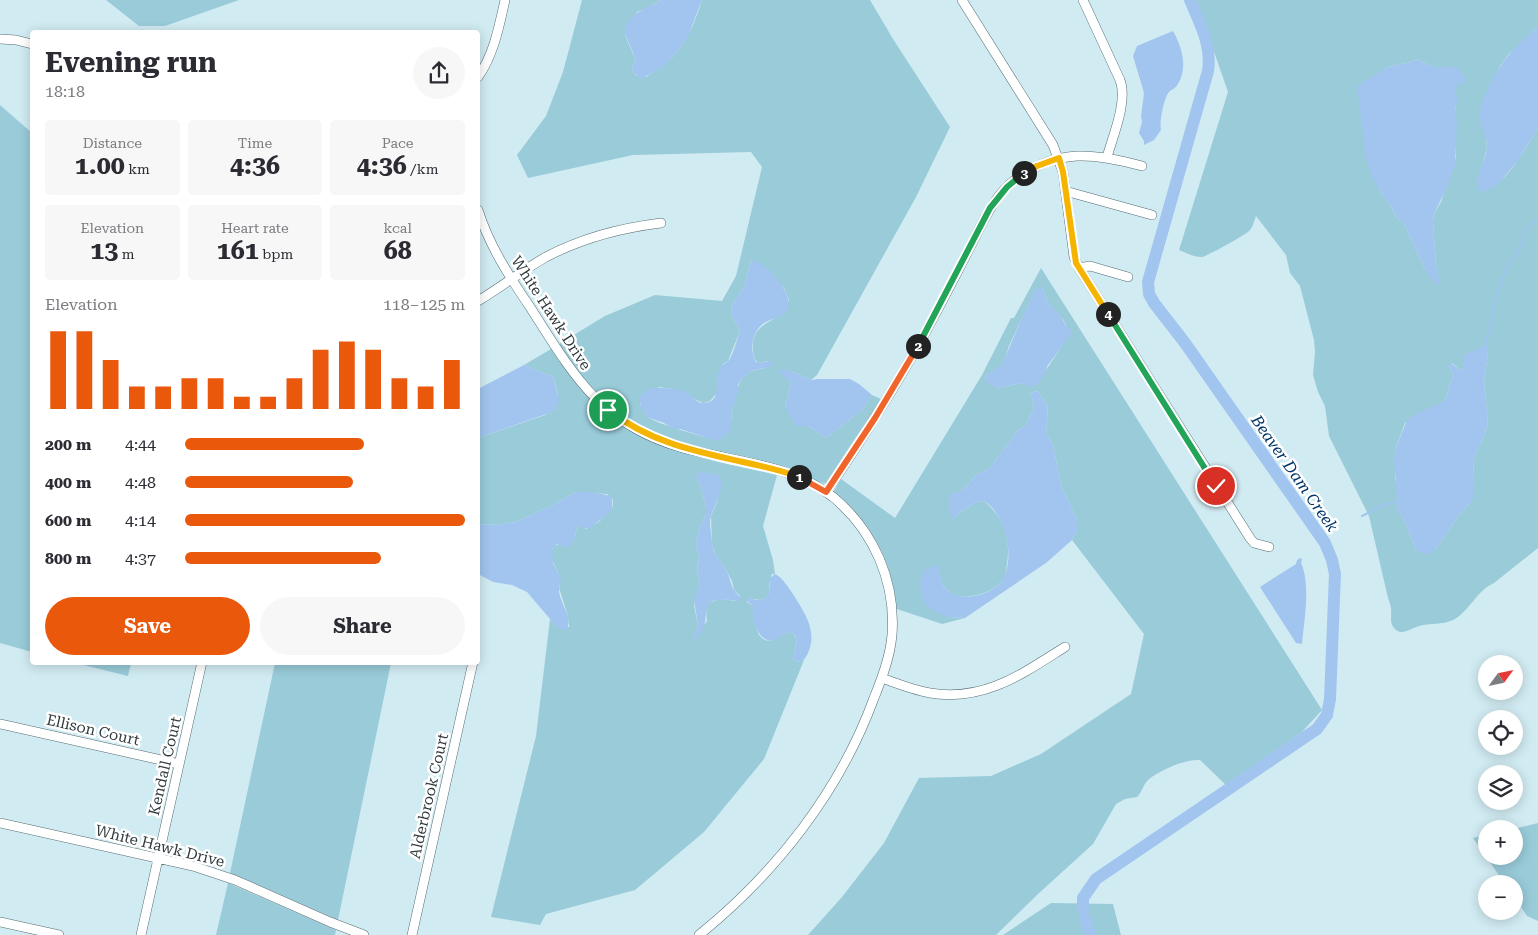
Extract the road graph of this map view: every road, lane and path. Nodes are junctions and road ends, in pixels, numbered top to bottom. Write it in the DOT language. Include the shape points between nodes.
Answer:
graph roads {
  1 [pos="505,0"];
  2 [pos="962,0"];
  3 [pos="1083,0"];
  4 [pos="0,40"];
  5 [pos="30,44"];
  6 [pos="480,73"];
  7 [pos="1107,157"];
  8 [pos="1059,158"];
  9 [pos="1142,166"];
  10 [pos="1065,191"];
  11 [pos="480,215"];
  12 [pos="1152,215"];
  13 [pos="661,223"];
  14 [pos="1079,268"];
  15 [pos="1128,277"];
  16 [pos="512,280"];
  17 [pos="480,300"];
  18 [pos="826,492"];
  19 [pos="1269,547"];
  20 [pos="1065,647"];
  21 [pos="201,665"];
  22 [pos="472,665"];
  23 [pos="882,678"];
  24 [pos="0,724"];
  25 [pos="179,764"];
  26 [pos="0,823"];
  27 [pos="158,858"];
  28 [pos="0,922"];
  29 [pos="59,935"];
  30 [pos="141,935"];
  31 [pos="364,935"];
  32 [pos="412,935"];
  33 [pos="699,935"];
  1 -- 6 [label="street" via="494,46"];
  2 -- 8 [label="street"];
  3 -- 7 [label="street" via="1123,90"];
  4 -- 5 [label="street"];
  7 -- 8 [label="street"];
  7 -- 9 [label="street"];
  8 -- 10 [label="street"];
  8 -- 18 [label="street" via="1024,174 998,198 907,366"];
  10 -- 12 [label="street"];
  10 -- 14 [label="street" via="1074,257"];
  11 -- 16 [label="street, White Hawk Drive"];
  13 -- 16 [label="street" via="616,230 580,242 545,258"];
  14 -- 15 [label="street" via="1090,266"];
  14 -- 19 [label="street" via="1250,538 1254,543"];
  16 -- 17 [label="street"];
  16 -- 18 [label="street, White Hawk Drive" via="572,373 600,404 627,424 682,448 787,473"];
  18 -- 23 [label="street, White Hawk Drive" via="857,522 873,545 886,574 893,623"];
  20 -- 23 [label="street" via="1012,680 969,693 930,693"];
  21 -- 25 [label="street, Kendall Court"];
  22 -- 32 [label="street, Alderbrook Court"];
  23 -- 33 [label="street, White Hawk Drive" via="856,740 811,816 757,882"];
  24 -- 25 [label="street, Ellison Court"];
  25 -- 27 [label="street, Kendall Court"];
  26 -- 27 [label="street, White Hawk Drive"];
  27 -- 30 [label="street, Kendall Court"];
  27 -- 31 [label="street, White Hawk Drive" via="235,880"];
  28 -- 29 [label="street"];
}
